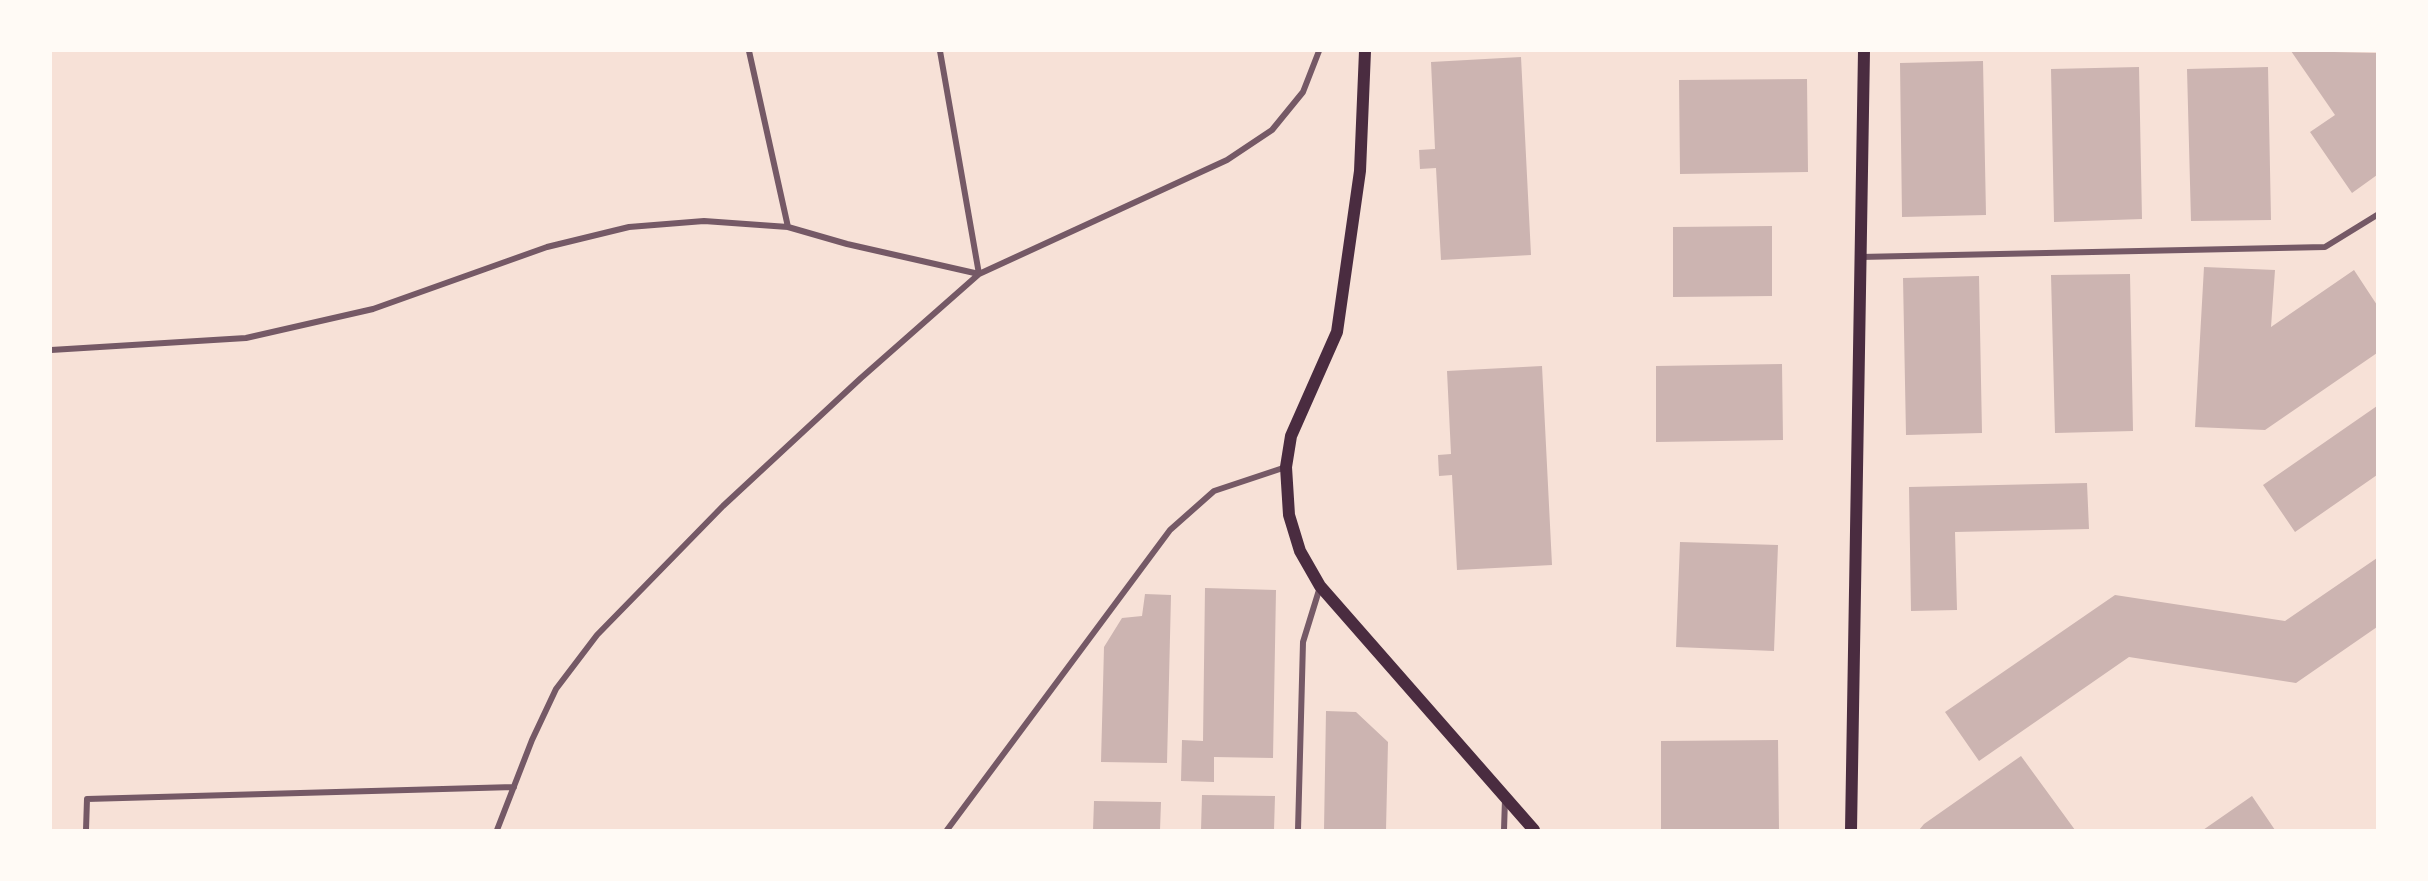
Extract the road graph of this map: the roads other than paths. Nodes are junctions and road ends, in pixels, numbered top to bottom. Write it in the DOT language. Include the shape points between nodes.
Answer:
graph roads {
  1 [pos="749,51"];
  2 [pos="940,51"];
  3 [pos="1318,51"];
  4 [pos="1365,51"];
  5 [pos="1864,51"];
  6 [pos="2377,215"];
  7 [pos="788,227"];
  8 [pos="1860,257"];
  9 [pos="979,274"];
  10 [pos="51,350"];
  11 [pos="1286,467"];
  12 [pos="1320,586"];
  13 [pos="514,787"];
  14 [pos="1505,799"];
  15 [pos="86,830"];
  16 [pos="497,830"];
  17 [pos="947,830"];
  18 [pos="1298,830"];
  19 [pos="1504,830"];
  20 [pos="1534,830"];
  21 [pos="1851,830"];
  1 -- 7 [label="street"];
  2 -- 9 [label="street"];
  3 -- 9 [label="street" via="1303,92 1272,130 1227,160"];
  4 -- 11 [label="main road" via="1360,171 1337,332 1291,436"];
  5 -- 8 [label="main road"];
  6 -- 8 [label="street" via="2325,247"];
  7 -- 9 [label="street"];
  7 -- 10 [label="street" via="704,221 629,227 547,247 373,309 246,338"];
  8 -- 21 [label="main road"];
  9 -- 13 [label="street" via="723,506 597,635 556,689"];
  11 -- 12 [label="main road" via="1288,515 1300,551"];
  11 -- 17 [label="street" via="1214,491 1170,530"];
  12 -- 14 [label="main road"];
  12 -- 18 [label="street" via="1303,642"];
  13 -- 15 [label="street" via="87,799"];
  13 -- 16 [label="street"];
  14 -- 19 [label="street"];
  14 -- 20 [label="main road"];
}
